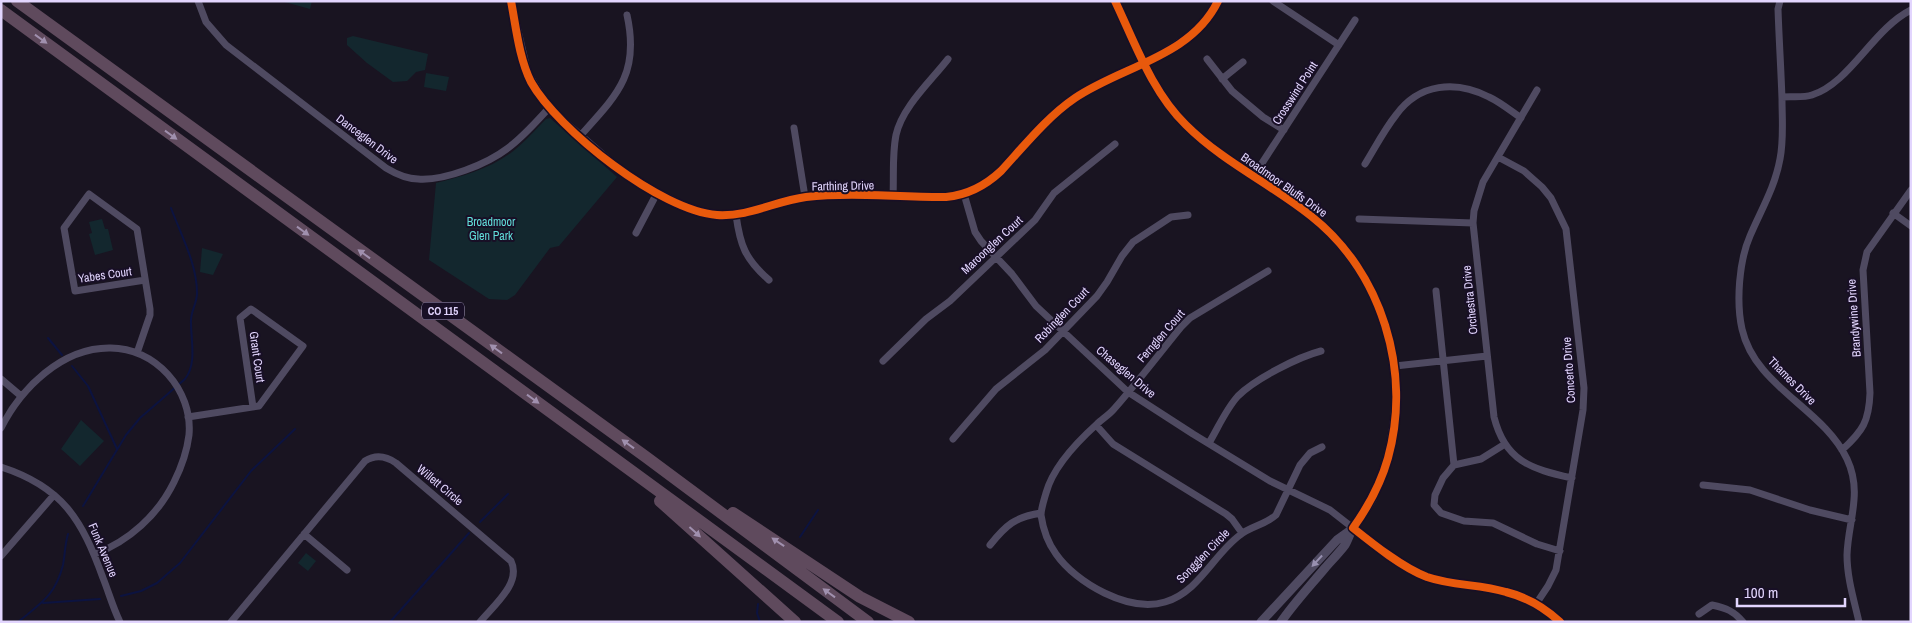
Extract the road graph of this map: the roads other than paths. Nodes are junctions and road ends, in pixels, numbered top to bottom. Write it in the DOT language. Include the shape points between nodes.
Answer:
graph roads {
  1 [pos="18,1"];
  2 [pos="198,1"];
  3 [pos="510,1"];
  4 [pos="1115,1"];
  5 [pos="1218,1"];
  6 [pos="1273,1"];
  7 [pos="1780,1"];
  8 [pos="1,10"];
  9 [pos="1911,10"];
  10 [pos="627,15"];
  11 [pos="1355,20"];
  12 [pos="1339,45"];
  13 [pos="948,59"];
  14 [pos="1207,59"];
  15 [pos="1243,62"];
  16 [pos="1145,63"];
  17 [pos="1222,79"];
  18 [pos="1538,90"];
  19 [pos="1782,97"];
  20 [pos="549,108"];
  21 [pos="1521,118"];
  22 [pos="794,128"];
  23 [pos="1284,130"];
  24 [pos="580,136"];
  25 [pos="1115,144"];
  26 [pos="1498,157"];
  27 [pos="1365,164"];
  28 [pos="1253,177"];
  29 [pos="1911,190"];
  30 [pos="657,193"];
  31 [pos="964,194"];
  32 [pos="893,197"];
  33 [pos="805,198"];
  34 [pos="1893,213"];
  35 [pos="736,215"];
  36 [pos="1188,215"];
  37 [pos="1359,219"];
  38 [pos="1473,223"];
  39 [pos="1911,226"];
  40 [pos="636,234"];
  41 [pos="995,257"];
  42 [pos="1268,271"];
  43 [pos="145,280"];
  44 [pos="769,280"];
  45 [pos="1436,291"];
  46 [pos="1062,332"];
  47 [pos="1321,351"];
  48 [pos="137,353"];
  49 [pos="1487,356"];
  50 [pos="884,361"];
  51 [pos="1443,361"];
  52 [pos="1395,366"];
  53 [pos="1,379"];
  54 [pos="1128,392"];
  55 [pos="21,396"];
  56 [pos="253,407"];
  57 [pos="188,417"];
  58 [pos="1096,425"];
  59 [pos="1,428"];
  60 [pos="953,439"];
  61 [pos="1209,443"];
  62 [pos="1505,444"];
  63 [pos="1322,447"];
  64 [pos="1842,450"];
  65 [pos="606,453"];
  66 [pos="646,457"];
  67 [pos="1454,465"];
  68 [pos="1,467"];
  69 [pos="1572,478"];
  70 [pos="1703,485"];
  71 [pos="1288,489"];
  72 [pos="54,494"];
  73 [pos="1041,513"];
  74 [pos="1852,520"];
  75 [pos="1353,528"];
  76 [pos="1242,533"];
  77 [pos="304,534"];
  78 [pos="990,545"];
  79 [pos="4,549"];
  80 [pos="1560,551"];
  81 [pos="94,554"];
  82 [pos="1,556"];
  83 [pos="347,570"];
  84 [pos="1536,604"];
  85 [pos="1699,614"];
  86 [pos="120,622"];
  87 [pos="231,622"];
  88 [pos="480,622"];
  89 [pos="795,622"];
  90 [pos="838,622"];
  91 [pos="868,622"];
  92 [pos="909,622"];
  93 [pos="1261,622"];
  94 [pos="1280,622"];
  95 [pos="1560,622"];
  96 [pos="1743,622"];
  97 [pos="1859,622"];
  66 -- 1 [label="highway, CO 115, one-way"];
  2 -- 20 [label="street, Danceglen Drive" via="206,22 226,45 386,168 401,176 430,179 481,164 509,147"];
  3 -- 20 [label="street, Farthing Drive" via="528,73"];
  4 -- 16 [label="street, Broadmoor Bluffs Drive"];
  5 -- 16 [label="street, Farthing Drive" via="1206,22 1195,33"];
  6 -- 12 [label="street"];
  7 -- 19 [label="street, Thames Drive"];
  8 -- 65 [label="highway, CO 115, one-way"];
  9 -- 19 [label="street" via="1891,23 1831,86 1810,96"];
  10 -- 24 [label="street" via="632,55 625,80 614,99"];
  11 -- 12 [label="street, Crosswind Point"];
  12 -- 23 [label="street, Crosswind Point"];
  13 -- 32 [label="street" via="909,106 900,122 894,143"];
  14 -- 17 [label="street"];
  15 -- 17 [label="street"];
  16 -- 28 [label="street, Broadmoor Bluffs Drive" via="1154,82 1184,124 1212,149"];
  16 -- 31 [label="street, Farthing Drive" via="1074,98 992,180"];
  17 -- 23 [label="street" via="1248,105"];
  18 -- 21 [label="street, Orchestra Drive"];
  19 -- 64 [label="street, Thames Drive" via="1783,142 1776,178 1749,238 1741,275 1742,330 1759,365 1830,433"];
  20 -- 24 [label="street, Farthing Drive"];
  21 -- 26 [label="street, Orchestra Drive"];
  21 -- 27 [label="street" via="1474,90 1440,86 1407,102"];
  22 -- 33 [label="street"];
  23 -- 28 [label="street, Crosswind Point"];
  24 -- 30 [label="street, Farthing Drive" via="623,172"];
  25 -- 41 [label="street, Maroonglen Court" via="1054,193 1035,220"];
  26 -- 38 [label="street, Orchestra Drive" via="1483,182"];
  26 -- 69 [label="street, Concerto Drive" via="1524,171 1542,187 1566,229 1584,388"];
  28 -- 52 [label="street, Broadmoor Bluffs Drive" via="1311,215 1340,243 1376,301 1387,328"];
  29 -- 34 [label="street, Brandywine Drive"];
  30 -- 35 [label="street, Farthing Drive" via="698,212"];
  30 -- 40 [label="street"];
  31 -- 32 [label="street, Farthing Drive"];
  31 -- 41 [label="street, Chaseglen Drive" via="974,232"];
  32 -- 33 [label="street, Farthing Drive"];
  33 -- 35 [label="street, Farthing Drive"];
  34 -- 39 [label="street"];
  34 -- 64 [label="street, Brandywine Drive" via="1866,252 1863,270 1870,393 1868,416 1861,431"];
  35 -- 44 [label="street" via="746,256"];
  36 -- 46 [label="street, Robinglen Court" via="1170,217 1133,242 1097,296"];
  37 -- 38 [label="street"];
  38 -- 49 [label="street, Orchestra Drive"];
  41 -- 46 [label="street, Chaseglen Drive"];
  41 -- 50 [label="street, Maroonglen Court"];
  42 -- 54 [label="street, Fernglen Court" via="1190,318"];
  43 -- 43 [label="street, Yabes Court" via="137,229 89,194 64,228 75,291"];
  43 -- 48 [label="street, Yabes Court" via="150,315"];
  45 -- 51 [label="street"];
  46 -- 54 [label="street, Chaseglen Drive"];
  46 -- 60 [label="street, Robinglen Court" via="1027,366 996,389"];
  47 -- 61 [label="street" via="1305,355 1245,390 1232,404"];
  48 -- 55 [label="street" via="108,348 81,354 48,371"];
  48 -- 57 [label="street" via="156,363 170,376 180,391"];
  49 -- 51 [label="street"];
  49 -- 62 [label="street, Orchestra Drive" via="1494,417 1497,431"];
  51 -- 52 [label="street"];
  51 -- 67 [label="street"];
  52 -- 75 [label="street, Broadmoor Bluffs Drive" via="1396,418 1388,460 1371,500"];
  53 -- 55 [label="street"];
  54 -- 58 [label="street, Songglen Circle"];
  54 -- 61 [label="street, Chaseglen Drive"];
  55 -- 59 [label="street"];
  56 -- 56 [label="street, Grant Court" via="260,406 303,346 251,309 240,318"];
  56 -- 57 [label="street"];
  57 -- 81 [label="street" via="189,436 185,453 164,500 138,528"];
  58 -- 73 [label="street, Songglen Circle" via="1058,466 1051,478"];
  58 -- 76 [label="street" via="1113,444 1226,514"];
  61 -- 71 [label="street, Chaseglen Drive"];
  62 -- 67 [label="street" via="1481,459"];
  62 -- 69 [label="street, Orchestra Drive" via="1529,466"];
  63 -- 71 [label="street, Songglen Circle" via="1304,458"];
  64 -- 74 [label="street, Thames Drive" via="1855,486"];
  65 -- 89 [label="highway, one-way"];
  65 -- 90 [label="highway, CO 115"];
  91 -- 66 [label="highway, CO 115, one-way"];
  92 -- 66 [label="highway, one-way" via="860,597"];
  67 -- 80 [label="street" via="1435,495 1434,505 1441,513 1464,522 1493,523"];
  68 -- 72 [label="street, Funk Avenue"];
  69 -- 80 [label="street, Concerto Drive"];
  70 -- 74 [label="street" via="1750,490"];
  71 -- 75 [label="street, Chaseglen Drive" via="1330,510"];
  71 -- 76 [label="street, Songglen Circle" via="1276,515"];
  72 -- 79 [label="street"];
  72 -- 81 [label="street, Funk Avenue" via="80,524"];
  73 -- 76 [label="street, Songglen Circle" via="1048,541 1064,564 1096,588 1131,603 1164,602 1179,596"];
  73 -- 78 [label="street" via="1018,518 1004,527"];
  74 -- 97 [label="street, Thames Drive" via="1847,555 1848,578"];
  75 -- 84 [label="street" via="1425,576 1505,591"];
  75 -- 93 [label="street, one-way" via="1337,540"];
  75 -- 94 [label="street" via="1344,546"];
  77 -- 83 [label="street"];
  77 -- 87 [label="street, Willett Circle"];
  77 -- 88 [label="street, Willett Circle" via="365,461 377,456 392,459 511,561 513,581"];
  79 -- 82 [label="street"];
  80 -- 84 [label="street, Concerto Drive" via="1556,570"];
  81 -- 86 [label="street, Funk Avenue"];
  84 -- 95 [label="street"];
  85 -- 96 [label="street" via="1712,605 1724,607 1732,610"];
}
